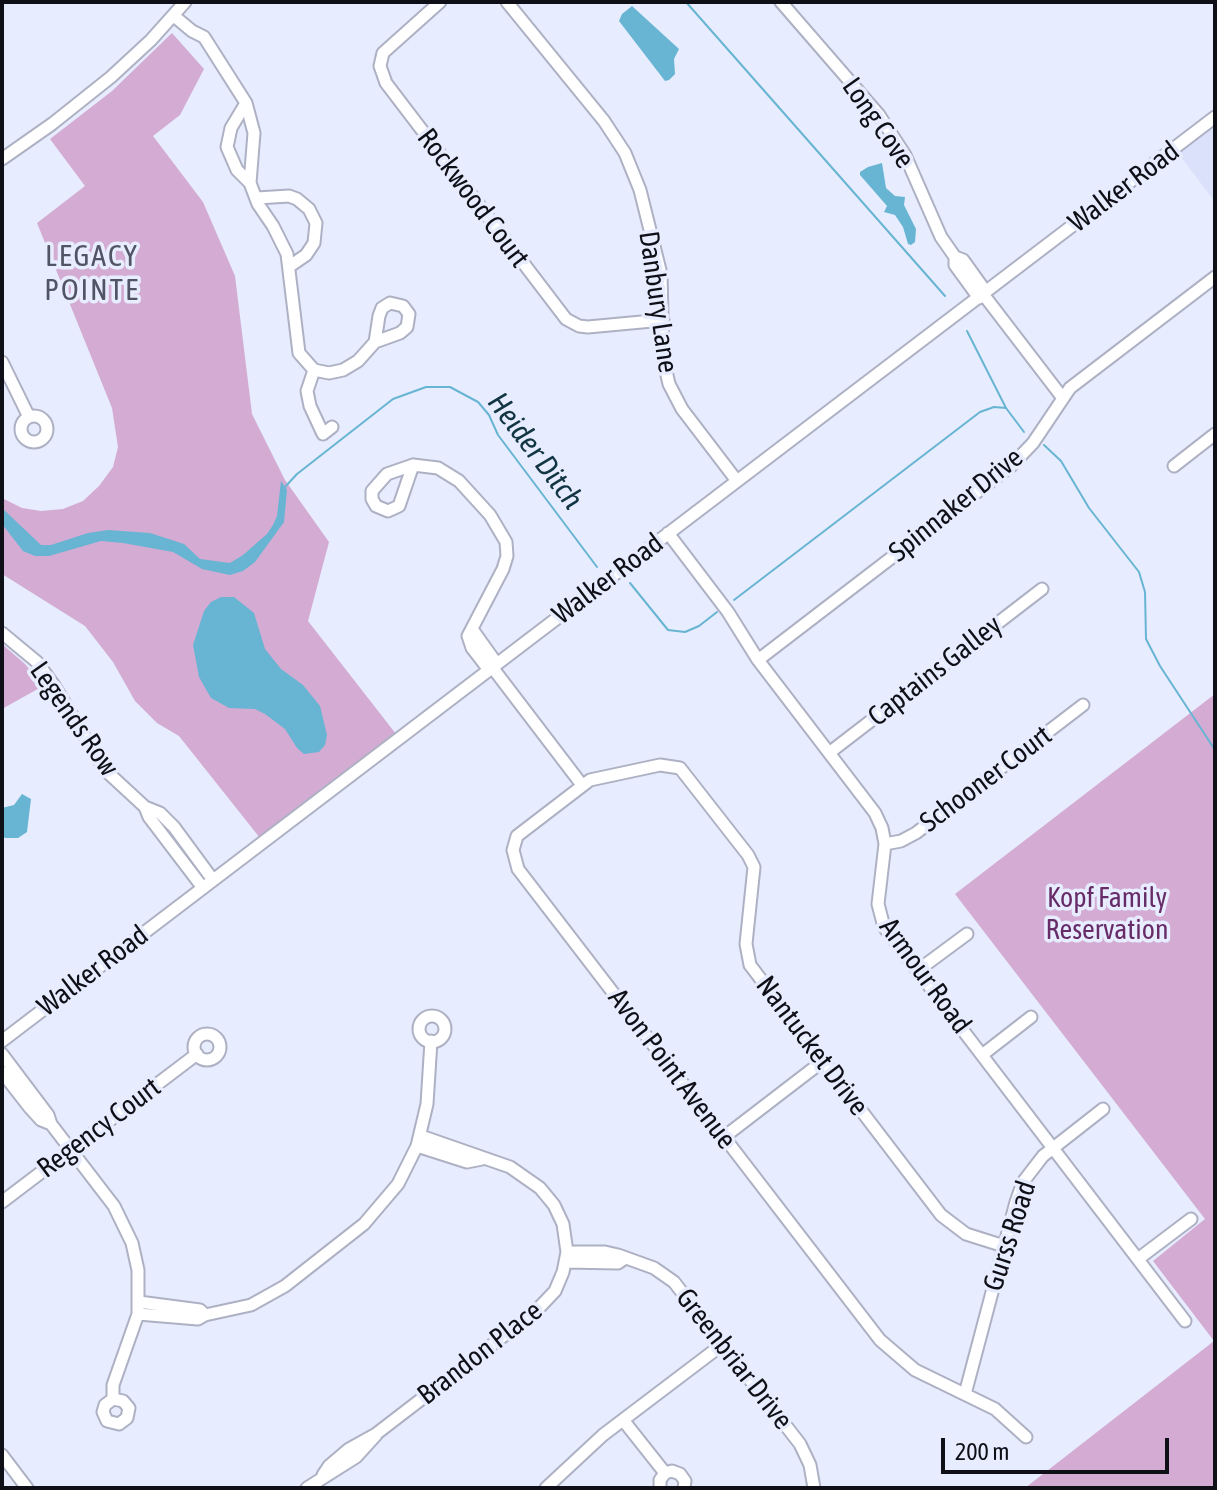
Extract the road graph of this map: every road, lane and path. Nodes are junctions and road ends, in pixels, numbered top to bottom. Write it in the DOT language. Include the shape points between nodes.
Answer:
graph roads {
  1 [pos="185,2"];
  2 [pos="440,2"];
  3 [pos="507,2"];
  4 [pos="781,2"];
  5 [pos="174,16"];
  6 [pos="246,103"];
  7 [pos="1215,117"];
  8 [pos="2,159"];
  9 [pos="250,183"];
  10 [pos="257,198"];
  11 [pos="290,266"];
  12 [pos="1215,277"];
  13 [pos="983,295"];
  14 [pos="663,320"];
  15 [pos="375,342"];
  16 [pos="2,362"];
  17 [pos="314,370"];
  18 [pos="1062,397"];
  19 [pos="29,417"];
  20 [pos="332,427"];
  21 [pos="1215,434"];
  22 [pos="413,465"];
  23 [pos="1174,466"];
  24 [pos="737,481"];
  25 [pos="668,533"];
  26 [pos="1042,589"];
  27 [pos="2,633"];
  28 [pos="758,660"];
  29 [pos="493,667"];
  30 [pos="1083,705"];
  31 [pos="829,753"];
  32 [pos="582,785"];
  33 [pos="885,844"];
  34 [pos="208,884"];
  35 [pos="967,934"];
  36 [pos="917,971"];
  37 [pos="1031,1017"];
  38 [pos="2,1041"];
  39 [pos="431,1041"];
  40 [pos="2,1054"];
  41 [pos="197,1054"];
  42 [pos="982,1055"];
  43 [pos="823,1061"];
  44 [pos="2,1072"];
  45 [pos="1103,1109"];
  46 [pos="51,1124"];
  47 [pos="724,1137"];
  48 [pos="419,1141"];
  49 [pos="1053,1148"];
  50 [pos="72,1149"];
  51 [pos="2,1202"];
  52 [pos="1191,1219"];
  53 [pos="1004,1246"];
  54 [pos="567,1257"];
  55 [pos="1138,1259"];
  56 [pos="139,1308"];
  57 [pos="1185,1321"];
  58 [pos="723,1344"];
  59 [pos="965,1394"];
  60 [pos="113,1399"];
  61 [pos="623,1420"];
  62 [pos="1026,1437"];
  63 [pos="2,1455"];
  64 [pos="665,1473"];
  65 [pos="27,1488"];
  66 [pos="307,1488"];
  67 [pos="546,1488"];
  68 [pos="660,1488"];
  69 [pos="684,1488"];
  70 [pos="814,1488"];
  1 -- 5 [label="street"];
  2 -- 14 [label="street, Rockwood Court" via="383,53 380,66 386,83 566,319 588,327"];
  3 -- 14 [label="street, Danbury Lane" via="625,153 661,274"];
  4 -- 13 [label="street, Long Cove" via="879,115 905,155 955,265"];
  5 -- 6 [label="street" via="223,68"];
  5 -- 8 [label="street" via="93,92"];
  6 -- 9 [label="street" via="254,133"];
  6 -- 9 [label="street" via="227,147"];
  7 -- 13 [label="street, Walker Road"];
  9 -- 10 [label="street"];
  10 -- 11 [label="street"];
  10 -- 11 [label="street" via="297,199 316,223 314,243"];
  11 -- 17 [label="street" via="299,353"];
  12 -- 18 [label="street, Spinnaker Drive"];
  13 -- 18 [label="street, Long Cove"];
  13 -- 24 [label="street, Walker Road"];
  14 -- 24 [label="street, Danbury Lane" via="663,358 673,393"];
  15 -- 17 [label="street" via="343,370"];
  16 -- 19 [label="street"];
  17 -- 20 [label="street" via="307,391 310,406 323,434"];
  18 -- 28 [label="street, Spinnaker Drive" via="1033,443 1011,466"];
  21 -- 23 [label="street"];
  22 -- 29 [label="street" via="450,474 490,515 506,542 503,569 468,636"];
  24 -- 25 [label="street, Walker Road"];
  25 -- 28 [label="street, Armour Road"];
  25 -- 29 [label="street, Walker Road"];
  26 -- 31 [label="street, Captains Galley"];
  27 -- 34 [label="street, Legends Row" via="37,662 105,770 145,807"];
  28 -- 31 [label="street, Armour Road"];
  29 -- 32 [label="street"];
  29 -- 34 [label="street, Walker Road"];
  30 -- 33 [label="street, Schooner Court" via="916,833"];
  31 -- 33 [label="street, Armour Road" via="875,813"];
  32 -- 43 [label="street, Nantucket Drive" via="660,765 674,765 686,773 754,867 748,960"];
  32 -- 47 [label="street, Avon Point Avenue" via="517,836 516,864"];
  33 -- 36 [label="street, Armour Road" via="878,911"];
  34 -- 38 [label="street, Walker Road"];
  35 -- 36 [label="street"];
  36 -- 42 [label="street, Armour Road"];
  37 -- 42 [label="street"];
  39 -- 48 [label="street"];
  40 -- 46 [label="street"];
  41 -- 50 [label="street, Regency Court"];
  42 -- 49 [label="street, Armour Road"];
  43 -- 47 [label="street"];
  43 -- 53 [label="street, Nantucket Drive" via="941,1215 966,1234"];
  44 -- 46 [label="street" via="41,1120"];
  45 -- 49 [label="street, Gurss Road"];
  46 -- 50 [label="street"];
  47 -- 59 [label="street, Avon Point Avenue" via="880,1340 915,1370"];
  48 -- 54 [label="street" via="467,1162 482,1159 519,1171 547,1194 563,1224"];
  48 -- 56 [label="street" via="388,1198 351,1235 263,1300 205,1315 200,1310"];
  49 -- 53 [label="street, Gurss Road" via="1023,1182"];
  49 -- 55 [label="street, Armour Road"];
  50 -- 51 [label="street, Regency Court"];
  50 -- 56 [label="street" via="127,1230 138,1270"];
  52 -- 55 [label="street"];
  53 -- 59 [label="street, Gurss Road"];
  54 -- 58 [label="street, Greenbriar Drive" via="618,1263 624,1259 654,1268 674,1282"];
  54 -- 66 [label="street, Brandon Place" via="555,1291 536,1311 376,1434 356,1457"];
  55 -- 57 [label="street, Armour Road"];
  56 -- 60 [label="street"];
  58 -- 61 [label="street"];
  58 -- 70 [label="street, Greenbriar Drive" via="800,1444"];
  59 -- 62 [label="street, Avon Point Avenue" via="995,1409"];
  61 -- 64 [label="street"];
  61 -- 67 [label="street"];
  63 -- 65 [label="street"];
  64 -- 68 [label="street"];
  64 -- 69 [label="street" via="680,1474"];
}
